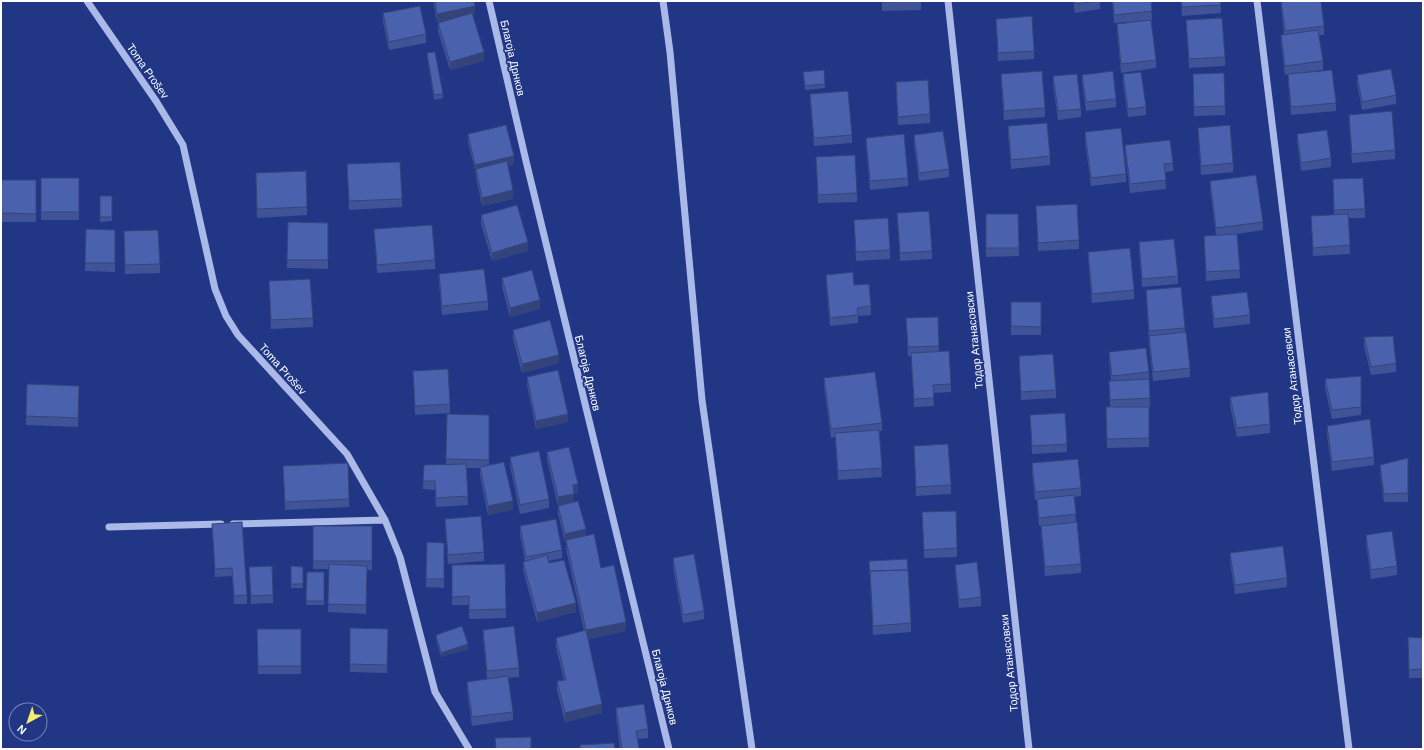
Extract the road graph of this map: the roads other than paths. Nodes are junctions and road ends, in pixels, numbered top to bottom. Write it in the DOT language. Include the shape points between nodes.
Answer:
graph roads {
  1 [pos="87,1"];
  2 [pos="489,1"];
  3 [pos="663,1"];
  4 [pos="948,1"];
  5 [pos="1257,1"];
  6 [pos="385,520"];
  7 [pos="110,527"];
  8 [pos="469,749"];
  9 [pos="669,749"];
  10 [pos="752,749"];
  11 [pos="1029,749"];
  12 [pos="1349,749"];
  1 -- 6 [label="street, Toma Prošev" via="183,145 214,289 226,316 238,335 347,454"];
  2 -- 9 [label="street, Благоја Дрнков" via="527,169"];
  3 -- 10 [label="street" via="670,52 702,400"];
  4 -- 11 [label="street, Тодор Атанасовски"];
  5 -- 12 [label="street, Тодор Атанасовски"];
  6 -- 7 [label="street"];
  6 -- 8 [label="street, Toma Prošev" via="400,557 435,692"];
}
